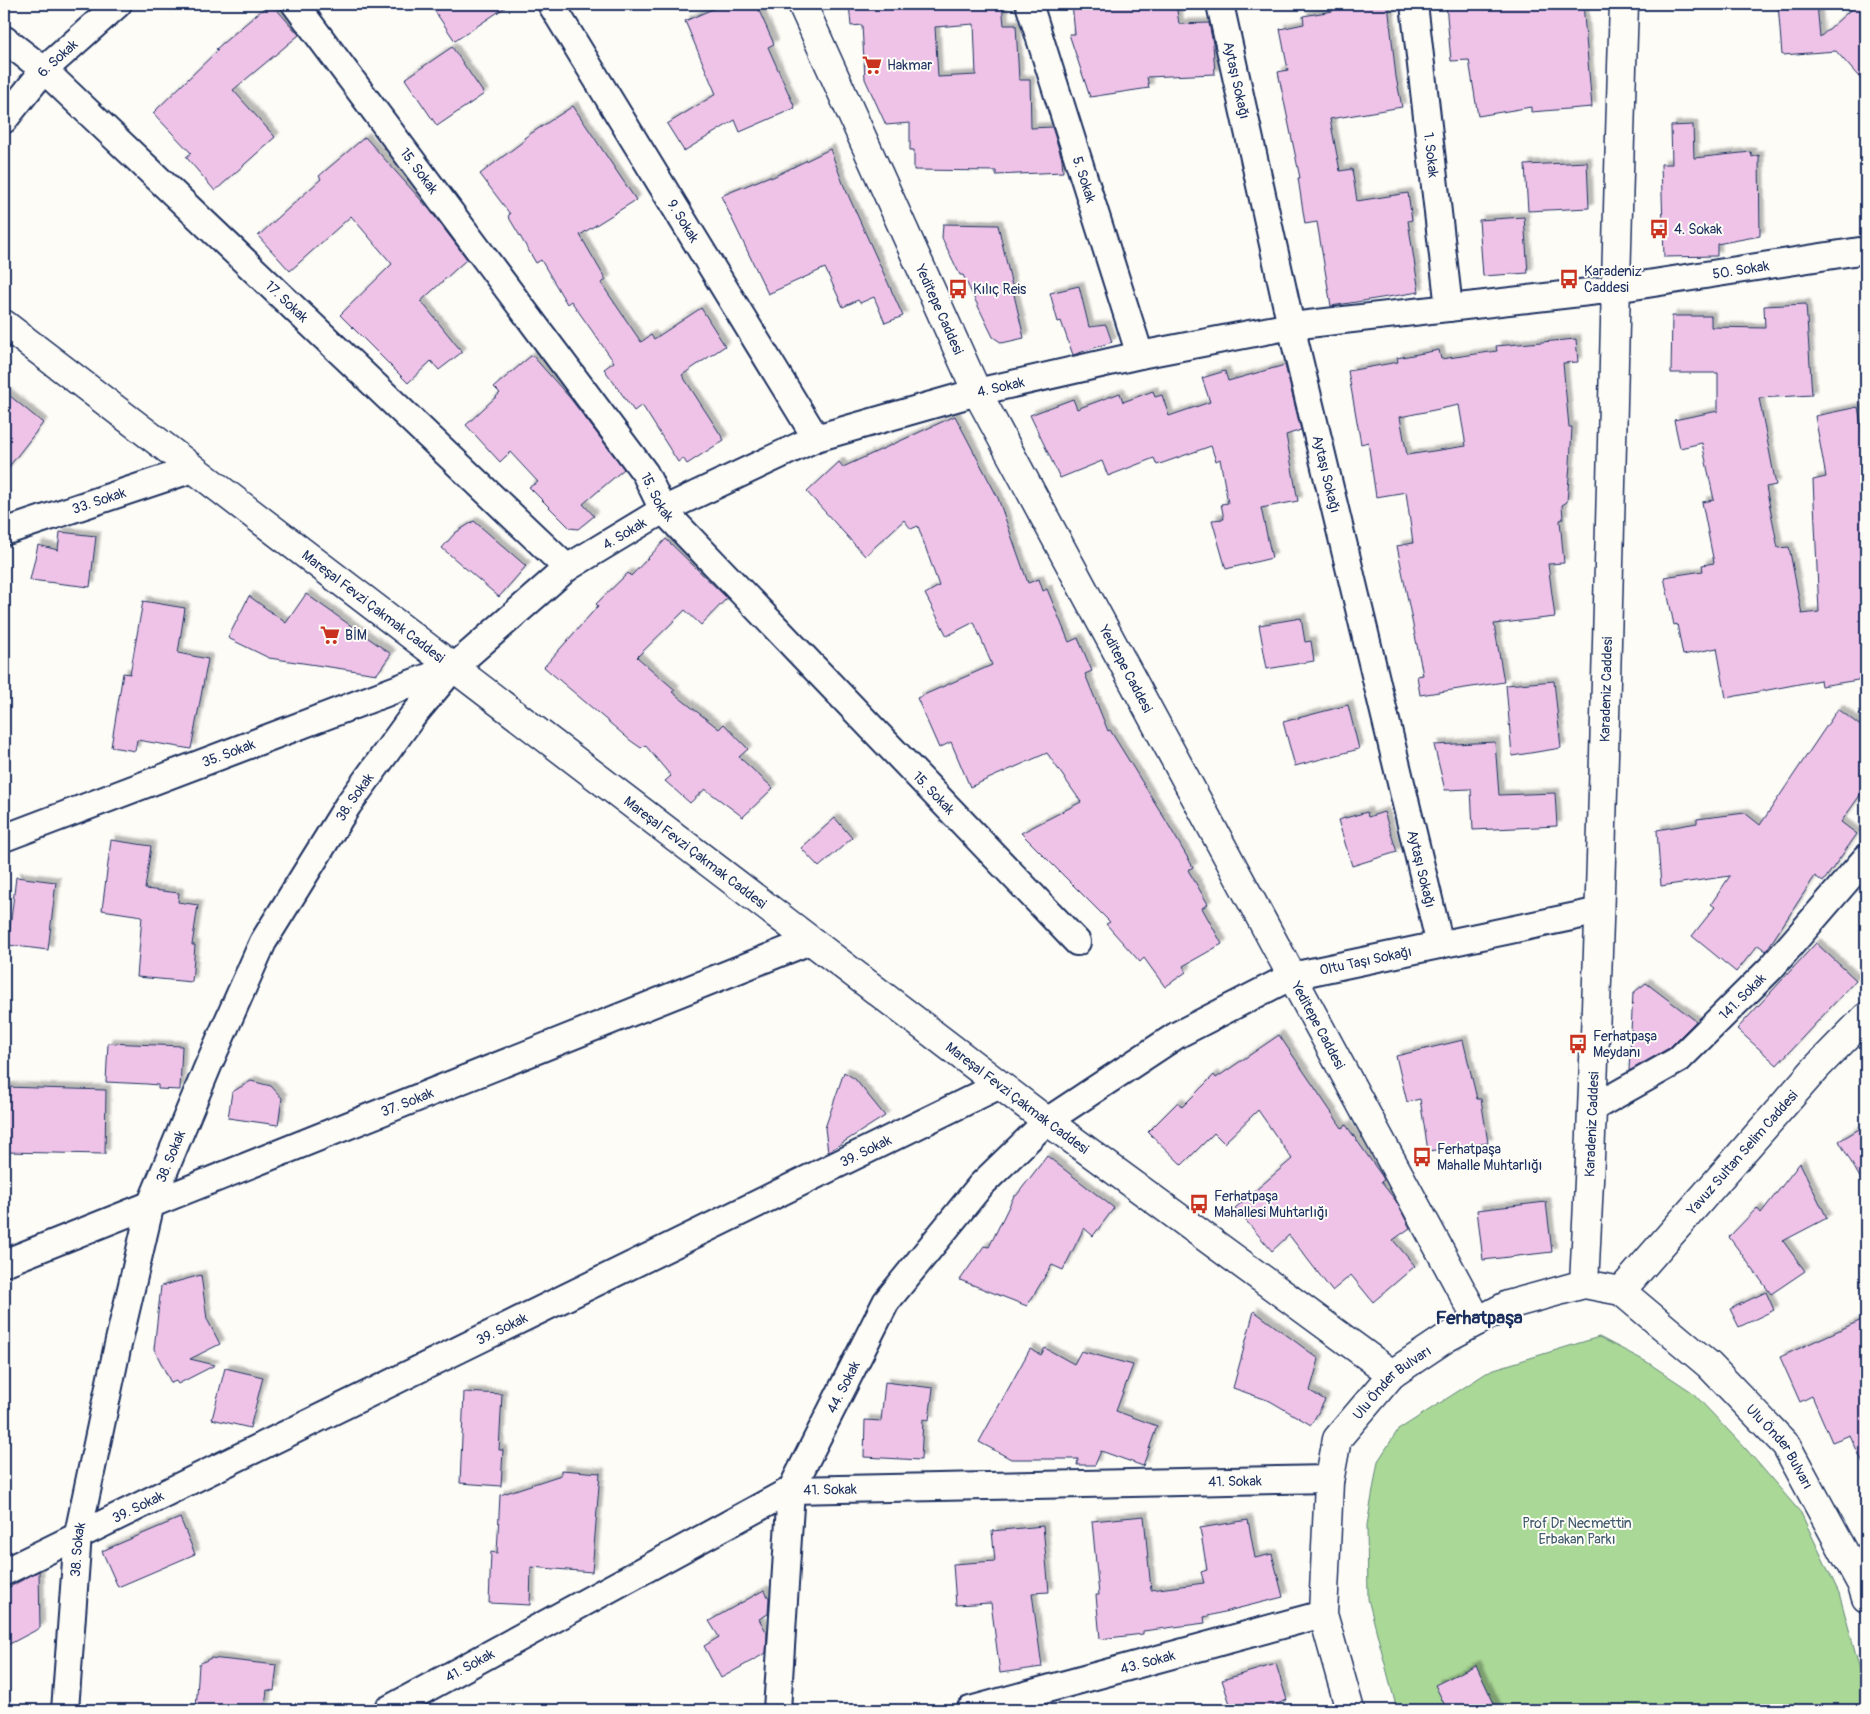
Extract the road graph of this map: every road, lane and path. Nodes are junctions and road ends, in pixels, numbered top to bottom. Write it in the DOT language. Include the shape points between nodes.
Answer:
graph roads {
  1 [pos="118,4"];
  2 [pos="294,4"];
  3 [pos="550,4"];
  4 [pos="802,4"];
  5 [pos="1029,4"];
  6 [pos="1220,4"];
  7 [pos="1414,4"];
  8 [pos="1624,4"];
  9 [pos="4,39"];
  10 [pos="44,70"];
  11 [pos="4,120"];
  12 [pos="1866,250"];
  13 [pos="1615,289"];
  14 [pos="1449,308"];
  15 [pos="4,324"];
  16 [pos="1291,326"];
  17 [pos="1140,355"];
  18 [pos="977,392"];
  19 [pos="816,438"];
  20 [pos="193,469"];
  21 [pos="663,510"];
  22 [pos="4,532"];
  23 [pos="567,568"];
  24 [pos="453,668"];
  25 [pos="4,838"];
  26 [pos="1866,858"];
  27 [pos="1600,911"];
  28 [pos="810,941"];
  29 [pos="1077,942"];
  30 [pos="1440,945"];
  31 [pos="1292,976"];
  32 [pos="1866,1017"];
  33 [pos="1000,1085"];
  34 [pos="1593,1108"];
  35 [pos="1047,1121"];
  36 [pos="150,1203"];
  37 [pos="4,1263"];
  38 [pos="1584,1284"];
  39 [pos="1620,1291"];
  40 [pos="1478,1321"];
  41 [pos="1392,1374"];
  42 [pos="1330,1479"];
  43 [pos="791,1490"];
  44 [pos="78,1534"];
  45 [pos="4,1572"];
  46 [pos="1865,1589"];
  47 [pos="1323,1614"];
  48 [pos="64,1710"];
  49 [pos="387,1710"];
  50 [pos="777,1710"];
  51 [pos="970,1710"];
  52 [pos="1350,1710"];
  1 -- 10 [label="street, 6. Sokak"];
  2 -- 21 [label="street, 15. Sokak" via="645,473"];
  3 -- 19 [label="street, 9. Sokak"];
  4 -- 18 [label="street, Yeditepe Caddesi"];
  5 -- 17 [label="street, 5. Sokak"];
  6 -- 16 [label="street, Aytaşı Sokağı"];
  7 -- 14 [label="street, 1. Sokak"];
  8 -- 13 [label="street, Karadeniz Caddesi"];
  9 -- 10 [label="street, 17. Sokak"];
  10 -- 11 [label="street, 6. Sokak"];
  10 -- 23 [label="street, 17. Sokak"];
  12 -- 13 [label="street, 50. Sokak"];
  13 -- 14 [label="street, 4. Sokak"];
  13 -- 27 [label="street, Karadeniz Caddesi"];
  14 -- 16 [label="street, 4. Sokak"];
  15 -- 20 [label="street, Mareşal Fevzi Çakmak Caddesi"];
  16 -- 17 [label="street, 4. Sokak"];
  16 -- 30 [label="street, Aytaşı Sokağı"];
  17 -- 18 [label="street, 4. Sokak"];
  18 -- 19 [label="street, 4. Sokak"];
  18 -- 31 [label="street, Yeditepe Caddesi"];
  19 -- 21 [label="street, 4. Sokak"];
  20 -- 22 [label="street, 33. Sokak"];
  20 -- 24 [label="street, Mareşal Fevzi Çakmak Caddesi"];
  21 -- 23 [label="street, 4. Sokak"];
  21 -- 29 [label="street, 15. Sokak"];
  23 -- 24 [label="street, 4. Sokak"];
  24 -- 25 [label="street, 35. Sokak"];
  24 -- 28 [label="street, Mareşal Fevzi Çakmak Caddesi"];
  24 -- 36 [label="street, 38. Sokak" via="348,805 263,942"];
  26 -- 34 [label="street, 141. Sokak" via="1771,968 1678,1060"];
  27 -- 30 [label="street, Oltu Taşı Sokağı"];
  27 -- 34 [label="street, Karadeniz Caddesi"];
  28 -- 33 [label="street, Mareşal Fevzi Çakmak Caddesi"];
  28 -- 36 [label="street, 37. Sokak"];
  30 -- 31 [label="street, Oltu Taşı Sokağı"];
  31 -- 35 [label="street, Oltu Taşı Sokağı" via="1177,1035"];
  31 -- 40 [label="street, Yeditepe Caddesi"];
  32 -- 39 [label="street, Yavuz Sultan Selim Caddesi" via="1816,1068"];
  33 -- 35 [label="street, Mareşal Fevzi Çakmak Caddesi"];
  33 -- 44 [label="street, 39. Sokak"];
  34 -- 38 [label="street, Karadeniz Caddesi"];
  35 -- 41 [label="street, Mareşal Fevzi Çakmak Caddesi"];
  35 -- 43 [label="street, 44. Sokak" via="981,1185 886,1302"];
  36 -- 37 [label="street, 37. Sokak"];
  36 -- 44 [label="street, 38. Sokak"];
  38 -- 39 [label="street, Ulu Önder Bulvarı"];
  38 -- 40 [label="street, Ulu Önder Bulvarı" via="1508,1305"];
  39 -- 46 [label="street, Ulu Önder Bulvarı" via="1709,1365 1786,1445"];
  40 -- 41 [label="street, Ulu Önder Bulvarı"];
  41 -- 42 [label="street, Ulu Önder Bulvarı" via="1337,1438"];
  42 -- 43 [label="street, 41. Sokak"];
  42 -- 47 [label="street, Ulu Önder Bulvarı"];
  43 -- 49 [label="street, 41. Sokak"];
  43 -- 50 [label="street, 44. Sokak"];
  44 -- 45 [label="street, 39. Sokak"];
  44 -- 48 [label="street, 38. Sokak"];
  47 -- 51 [label="street, 43. Sokak"];
  47 -- 52 [label="street, Ulu Önder Bulvarı"];
}
